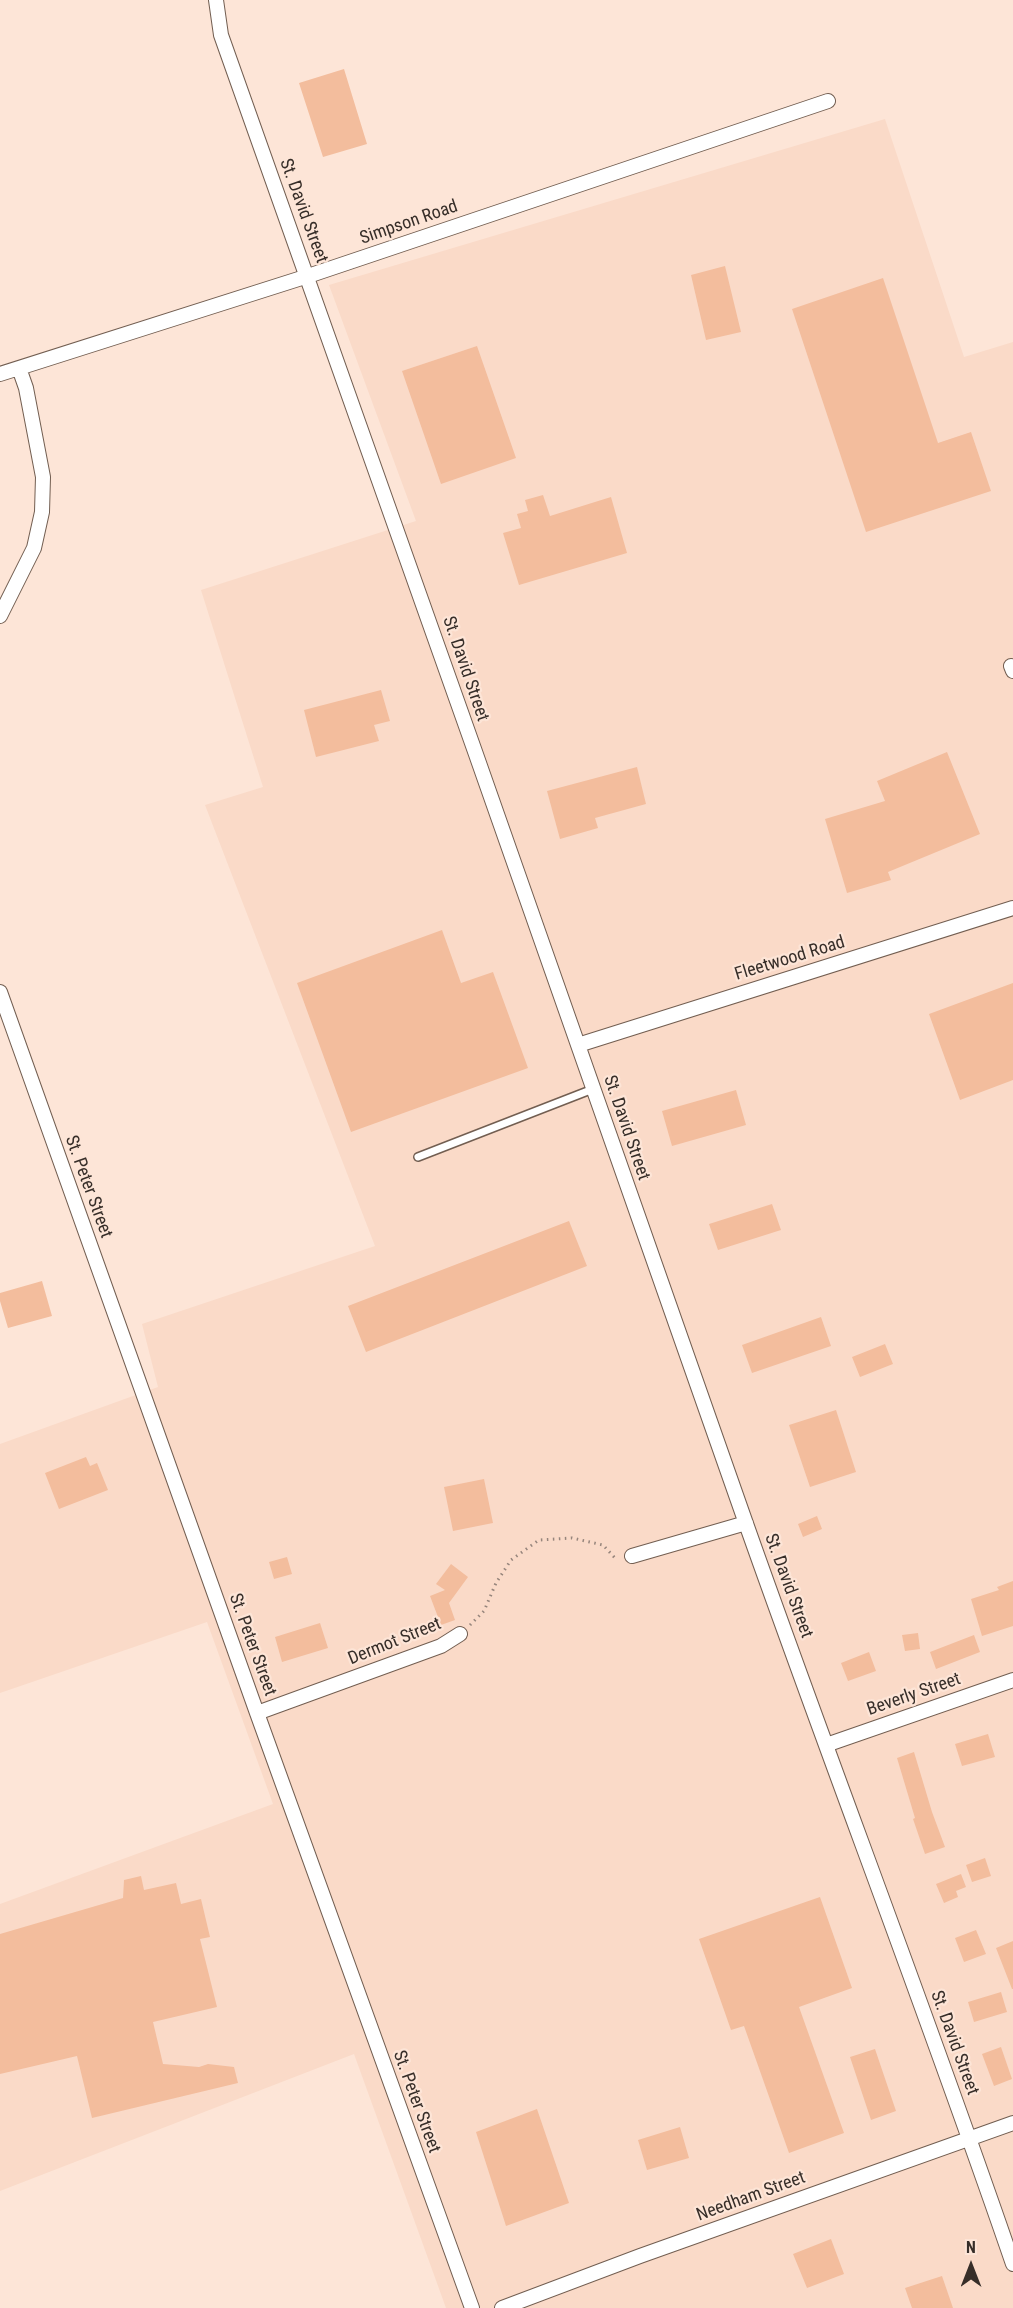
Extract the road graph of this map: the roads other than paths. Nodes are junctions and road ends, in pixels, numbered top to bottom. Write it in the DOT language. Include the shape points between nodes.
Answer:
graph roads {
  1 [pos="216,0"];
  2 [pos="828,101"];
  3 [pos="308,276"];
  4 [pos="19,369"];
  5 [pos="0,374"];
  6 [pos="0,616"];
  7 [pos="1013,908"];
  8 [pos="0,992"];
  9 [pos="578,1045"];
  10 [pos="593,1089"];
  11 [pos="418,1157"];
  12 [pos="746,1523"];
  13 [pos="632,1556"];
  14 [pos="460,1634"];
  15 [pos="1013,1680"];
  16 [pos="257,1713"];
  17 [pos="826,1745"];
  18 [pos="1013,2123"];
  19 [pos="970,2138"];
  20 [pos="1013,2265"];
  21 [pos="472,2308"];
  22 [pos="502,2308"];
  1 -- 3 [label="street, St. David Street" via="221,35"];
  2 -- 3 [label="street, Simpson Road"];
  3 -- 4 [label="street, Simpson Road"];
  3 -- 9 [label="street, St. David Street"];
  4 -- 5 [label="street, Simpson Road"];
  4 -- 6 [label="street" via="43,477 42,512 34,548"];
  7 -- 9 [label="street, Fleetwood Road"];
  8 -- 16 [label="street, St. Peter Street"];
  9 -- 10 [label="street, St. David Street"];
  10 -- 11 [label="lane"];
  10 -- 12 [label="street, St. David Street"];
  12 -- 13 [label="street"];
  12 -- 17 [label="street, St. David Street"];
  14 -- 16 [label="street, Dermot Street" via="441,1646"];
  15 -- 17 [label="street, Beverly Street"];
  16 -- 21 [label="street, St. Peter Street"];
  17 -- 19 [label="street, St. David Street"];
  18 -- 19 [label="street, Needham Street"];
  19 -- 20 [label="street, St. David Street"];
  19 -- 22 [label="street, Needham Street"];
}
